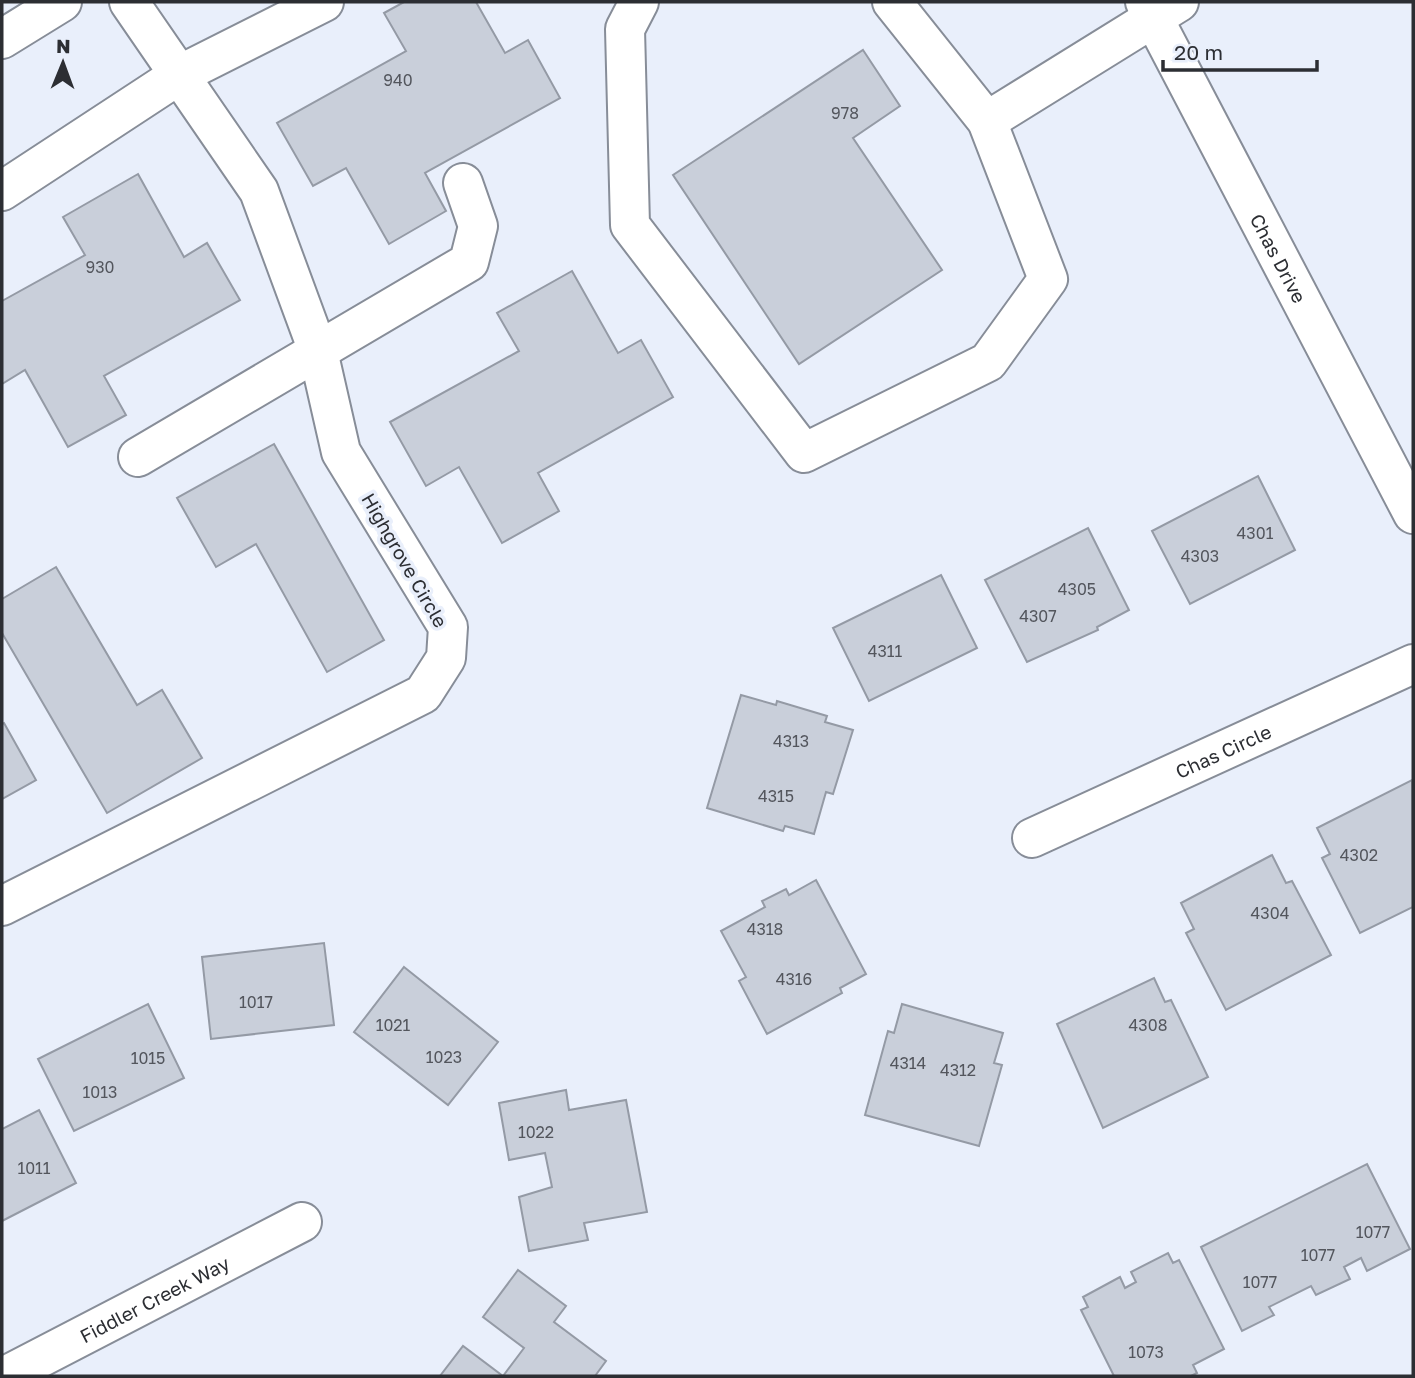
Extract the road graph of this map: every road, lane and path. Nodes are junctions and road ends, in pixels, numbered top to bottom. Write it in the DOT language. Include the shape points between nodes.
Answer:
graph roads {
  1 [pos="62,2"];
  2 [pos="129,2"];
  3 [pos="324,2"];
  4 [pos="639,2"];
  5 [pos="892,2"];
  6 [pos="1159,7"];
  7 [pos="2,39"];
  8 [pos="179,75"];
  9 [pos="987,121"];
  10 [pos="463,183"];
  11 [pos="2,191"];
  12 [pos="318,351"];
  13 [pos="138,457"];
  14 [pos="1413,514"];
  15 [pos="1413,664"];
  16 [pos="1032,838"];
  17 [pos="2,906"];
  18 [pos="302,1222"];
  19 [pos="5,1376"];
  1 -- 7 [label="street"];
  2 -- 8 [label="street, Highgrove Circle"];
  3 -- 8 [label="street"];
  4 -- 9 [label="street" via="625,29 630,225 804,453 988,362 1048,279"];
  5 -- 9 [label="street"];
  6 -- 9 [label="street"];
  6 -- 14 [label="street, Chas Drive"];
  8 -- 11 [label="street"];
  8 -- 12 [label="street, Highgrove Circle" via="259,191"];
  10 -- 12 [label="street" via="478,226 469,262"];
  12 -- 13 [label="street"];
  12 -- 17 [label="street, Highgrove Circle" via="341,452 448,627 446,658 423,694"];
  15 -- 16 [label="street, Chas Circle"];
  18 -- 19 [label="street, Fiddler Creek Way"];
}
